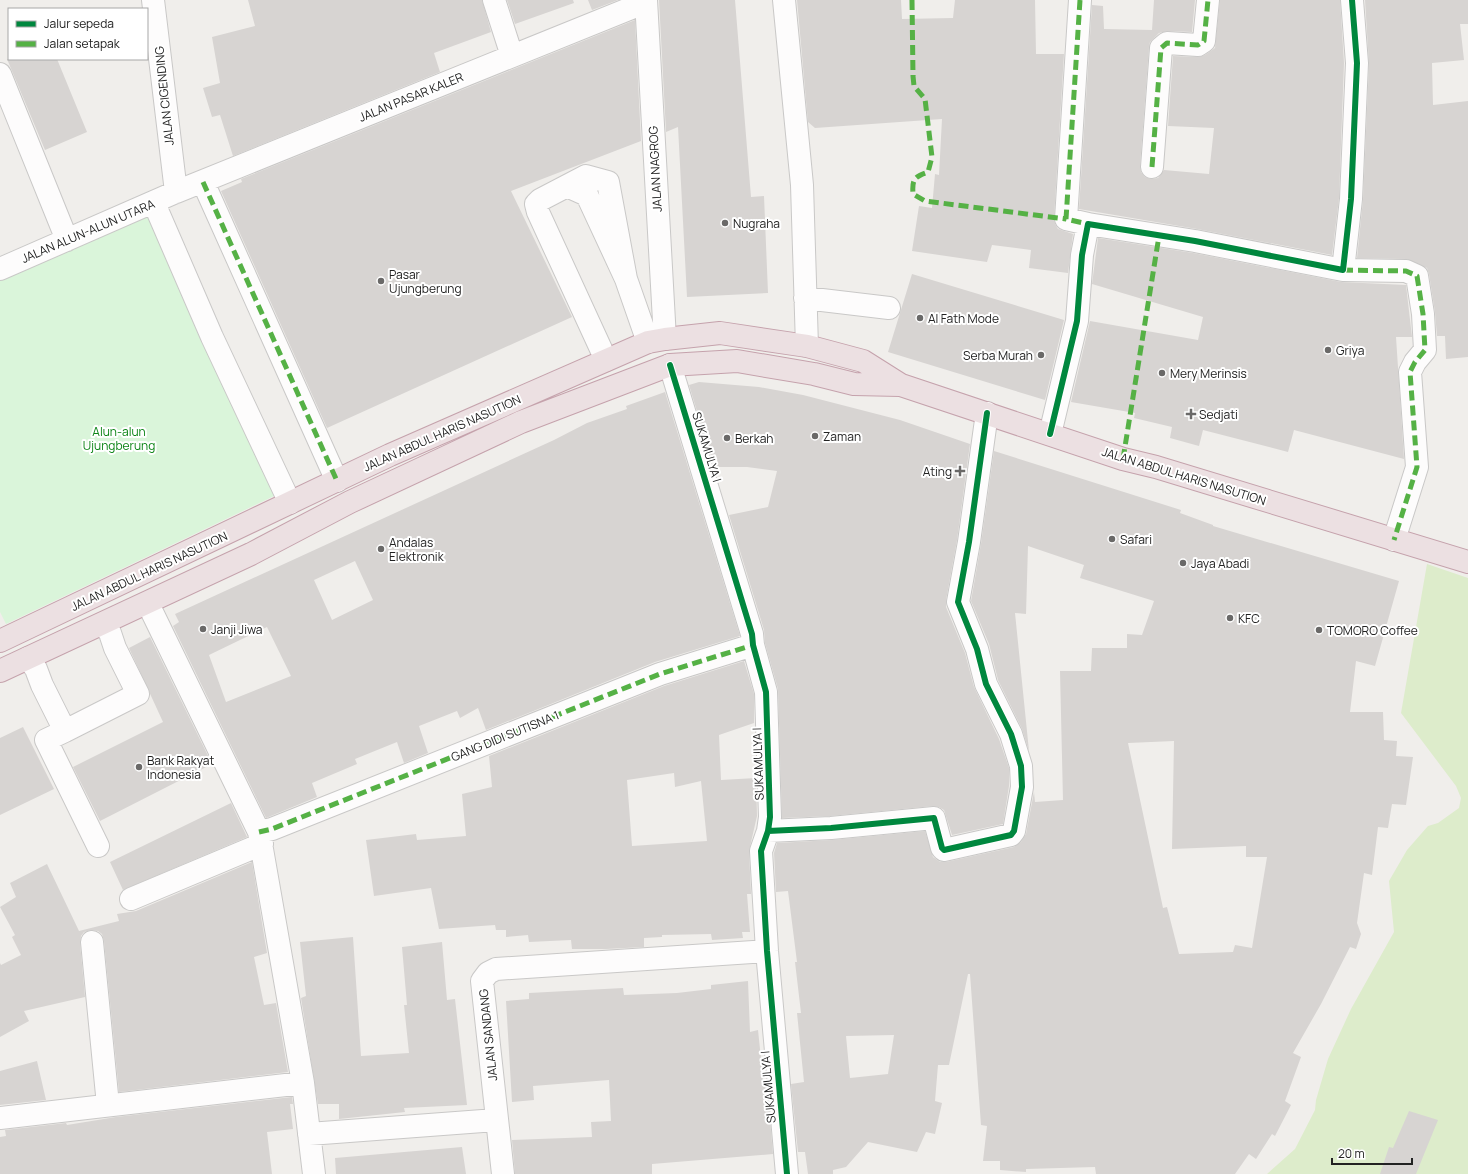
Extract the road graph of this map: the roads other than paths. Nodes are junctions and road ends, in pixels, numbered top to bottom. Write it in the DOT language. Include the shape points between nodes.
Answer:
graph roads {
  1 [pos="153,0"];
  2 [pos="494,0"];
  3 [pos="784,0"];
  4 [pos="1080,0"];
  5 [pos="1208,0"];
  6 [pos="1352,0"];
  7 [pos="646,1"];
  8 [pos="512,56"];
  9 [pos="0,74"];
  10 [pos="1152,167"];
  11 [pos="203,182"];
  12 [pos="176,192"];
  13 [pos="154,203"];
  14 [pos="1088,224"];
  15 [pos="67,240"];
  16 [pos="0,269"];
  17 [pos="1343,270"];
  18 [pos="805,298"];
  19 [pos="889,308"];
  20 [pos="656,340"];
  21 [pos="807,346"];
  22 [pos="606,360"];
  23 [pos="670,365"];
  24 [pos="901,385"];
  25 [pos="986,413"];
  26 [pos="1050,434"];
  27 [pos="337,481"];
  28 [pos="290,503"];
  29 [pos="1394,540"];
  30 [pos="1468,562"];
  31 [pos="146,604"];
  32 [pos="103,624"];
  33 [pos="0,641"];
  34 [pos="753,645"];
  35 [pos="28,658"];
  36 [pos="2,666"];
  37 [pos="65,731"];
  38 [pos="768,831"];
  39 [pos="261,838"];
  40 [pos="98,846"];
  41 [pos="130,899"];
  42 [pos="92,942"];
  43 [pos="767,950"];
  44 [pos="303,1083"];
  45 [pos="108,1105"];
  46 [pos="0,1118"];
  47 [pos="496,1120"];
  48 [pos="309,1134"];
  49 [pos="314,1174"];
  50 [pos="503,1174"];
  51 [pos="787,1174"];
  1 -- 12 [label="street, JALAN CIGENDING"];
  2 -- 8 [label="street"];
  3 -- 18 [label="street" via="802,185"];
  4 -- 14 [label="street" via="1066,219"];
  5 -- 10 [label="street" via="1204,41 1198,45 1167,43 1161,48"];
  6 -- 17 [label="street" via="1357,63 1351,199"];
  7 -- 8 [label="street, JALAN PASAR KALER"];
  7 -- 20 [label="street, JALAN NAGROG"];
  8 -- 11 [label="street, JALAN PASAR KALER"];
  9 -- 15 [label="street"];
  11 -- 12 [label="street, JALAN PASAR KALER"];
  11 -- 27 [label="street"];
  12 -- 13 [label="street, JALAN ALUN-ALUN UTARA"];
  13 -- 15 [label="street, JALAN ALUN-ALUN UTARA"];
  13 -- 28 [label="street" via="212,337"];
  14 -- 17 [label="street" via="1195,241"];
  14 -- 26 [label="street" via="1082,255 1077,321"];
  15 -- 16 [label="street, JALAN ALUN-ALUN UTARA"];
  17 -- 29 [label="street" via="1406,271 1417,276 1425,350 1414,362 1410,372 1417,467"];
  18 -- 19 [label="street"];
  18 -- 21 [label="street"];
  20 -- 21 [label="highway, JALAN ABDUL HARIS NASUTION" via="720,333"];
  20 -- 22 [label="highway, JALAN ABDUL HARIS NASUTION"];
  20 -- 22 [label="street" via="587,195 567,186 536,204"];
  21 -- 24 [label="highway, JALAN ABDUL HARIS NASUTION" via="863,361"];
  22 -- 27 [label="highway, JALAN ABDUL HARIS NASUTION"];
  23 -- 24 [label="highway, JALAN ABDUL HARIS NASUTION" via="737,361 814,374 854,384"];
  23 -- 31 [label="highway, JALAN ABDUL HARIS NASUTION" via="521,422 350,502 251,554"];
  23 -- 34 [label="street, SUKAMULYA I" via="750,627"];
  24 -- 25 [label="highway, JALAN ABDUL HARIS NASUTION"];
  25 -- 26 [label="highway, JALAN ABDUL HARIS NASUTION"];
  25 -- 38 [label="street" via="969,542 958,602 977,649 986,684 1011,734 1021,766 1022,787 1014,831 1011,835 944,850 934,818"];
  26 -- 29 [label="highway, JALAN ABDUL HARIS NASUTION" via="1123,459"];
  27 -- 28 [label="highway, JALAN ABDUL HARIS NASUTION"];
  28 -- 33 [label="highway, JALAN ABDUL HARIS NASUTION"];
  29 -- 30 [label="highway, JALAN ABDUL HARIS NASUTION"];
  31 -- 32 [label="highway, JALAN ABDUL HARIS NASUTION"];
  31 -- 39 [label="street"];
  32 -- 35 [label="highway, JALAN ABDUL HARIS NASUTION"];
  32 -- 37 [label="street" via="110,633 138,694"];
  34 -- 38 [label="street, SUKAMULYA I" via="766,692 770,817"];
  34 -- 39 [label="street, GANG DIDI SUTISNA 1" via="660,674 279,826"];
  35 -- 36 [label="highway, JALAN ABDUL HARIS NASUTION"];
  35 -- 37 [label="street" via="36,669"];
  37 -- 40 [label="street" via="46,740"];
  38 -- 43 [label="street, SUKAMULYA I" via="761,851"];
  39 -- 41 [label="street, GANG DIDI SUTISNA 1"];
  39 -- 44 [label="street"];
  42 -- 45 [label="street"];
  43 -- 47 [label="street, JALAN SANDANG" via="496,969 488,973 482,981"];
  43 -- 51 [label="street, SUKAMULYA I"];
  44 -- 45 [label="street"];
  44 -- 48 [label="street"];
  45 -- 46 [label="street"];
  47 -- 48 [label="street"];
  47 -- 50 [label="street, JALAN SANDANG"];
  48 -- 49 [label="street"];
}
